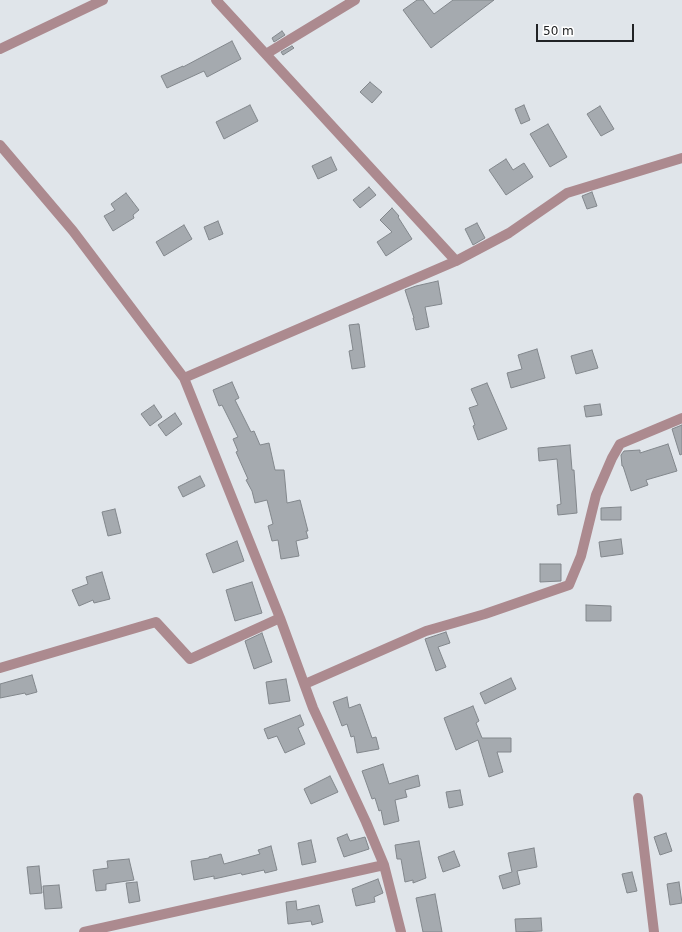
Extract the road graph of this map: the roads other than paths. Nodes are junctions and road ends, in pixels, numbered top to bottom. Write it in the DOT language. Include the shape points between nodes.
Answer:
graph roads {
  1 [pos="103,0"];
  2 [pos="216,0"];
  3 [pos="355,0"];
  4 [pos="0,49"];
  5 [pos="266,54"];
  6 [pos="0,145"];
  7 [pos="682,158"];
  8 [pos="456,261"];
  9 [pos="184,378"];
  10 [pos="682,418"];
  11 [pos="280,618"];
  12 [pos="0,668"];
  13 [pos="305,684"];
  14 [pos="638,798"];
  15 [pos="384,865"];
  16 [pos="84,932"];
  17 [pos="401,932"];
  18 [pos="654,932"];
  1 -- 4 [label="street"];
  2 -- 5 [label="street"];
  3 -- 5 [label="street"];
  5 -- 8 [label="street"];
  6 -- 9 [label="street" via="73,231"];
  7 -- 8 [label="street" via="566,193 509,233"];
  8 -- 9 [label="street"];
  9 -- 11 [label="street"];
  10 -- 13 [label="street" via="620,444 596,495 581,556 569,585 426,631"];
  11 -- 12 [label="street" via="190,659 156,622"];
  11 -- 13 [label="street"];
  13 -- 15 [label="street"];
  14 -- 18 [label="street"];
  15 -- 16 [label="street"];
  15 -- 17 [label="street"];
}
